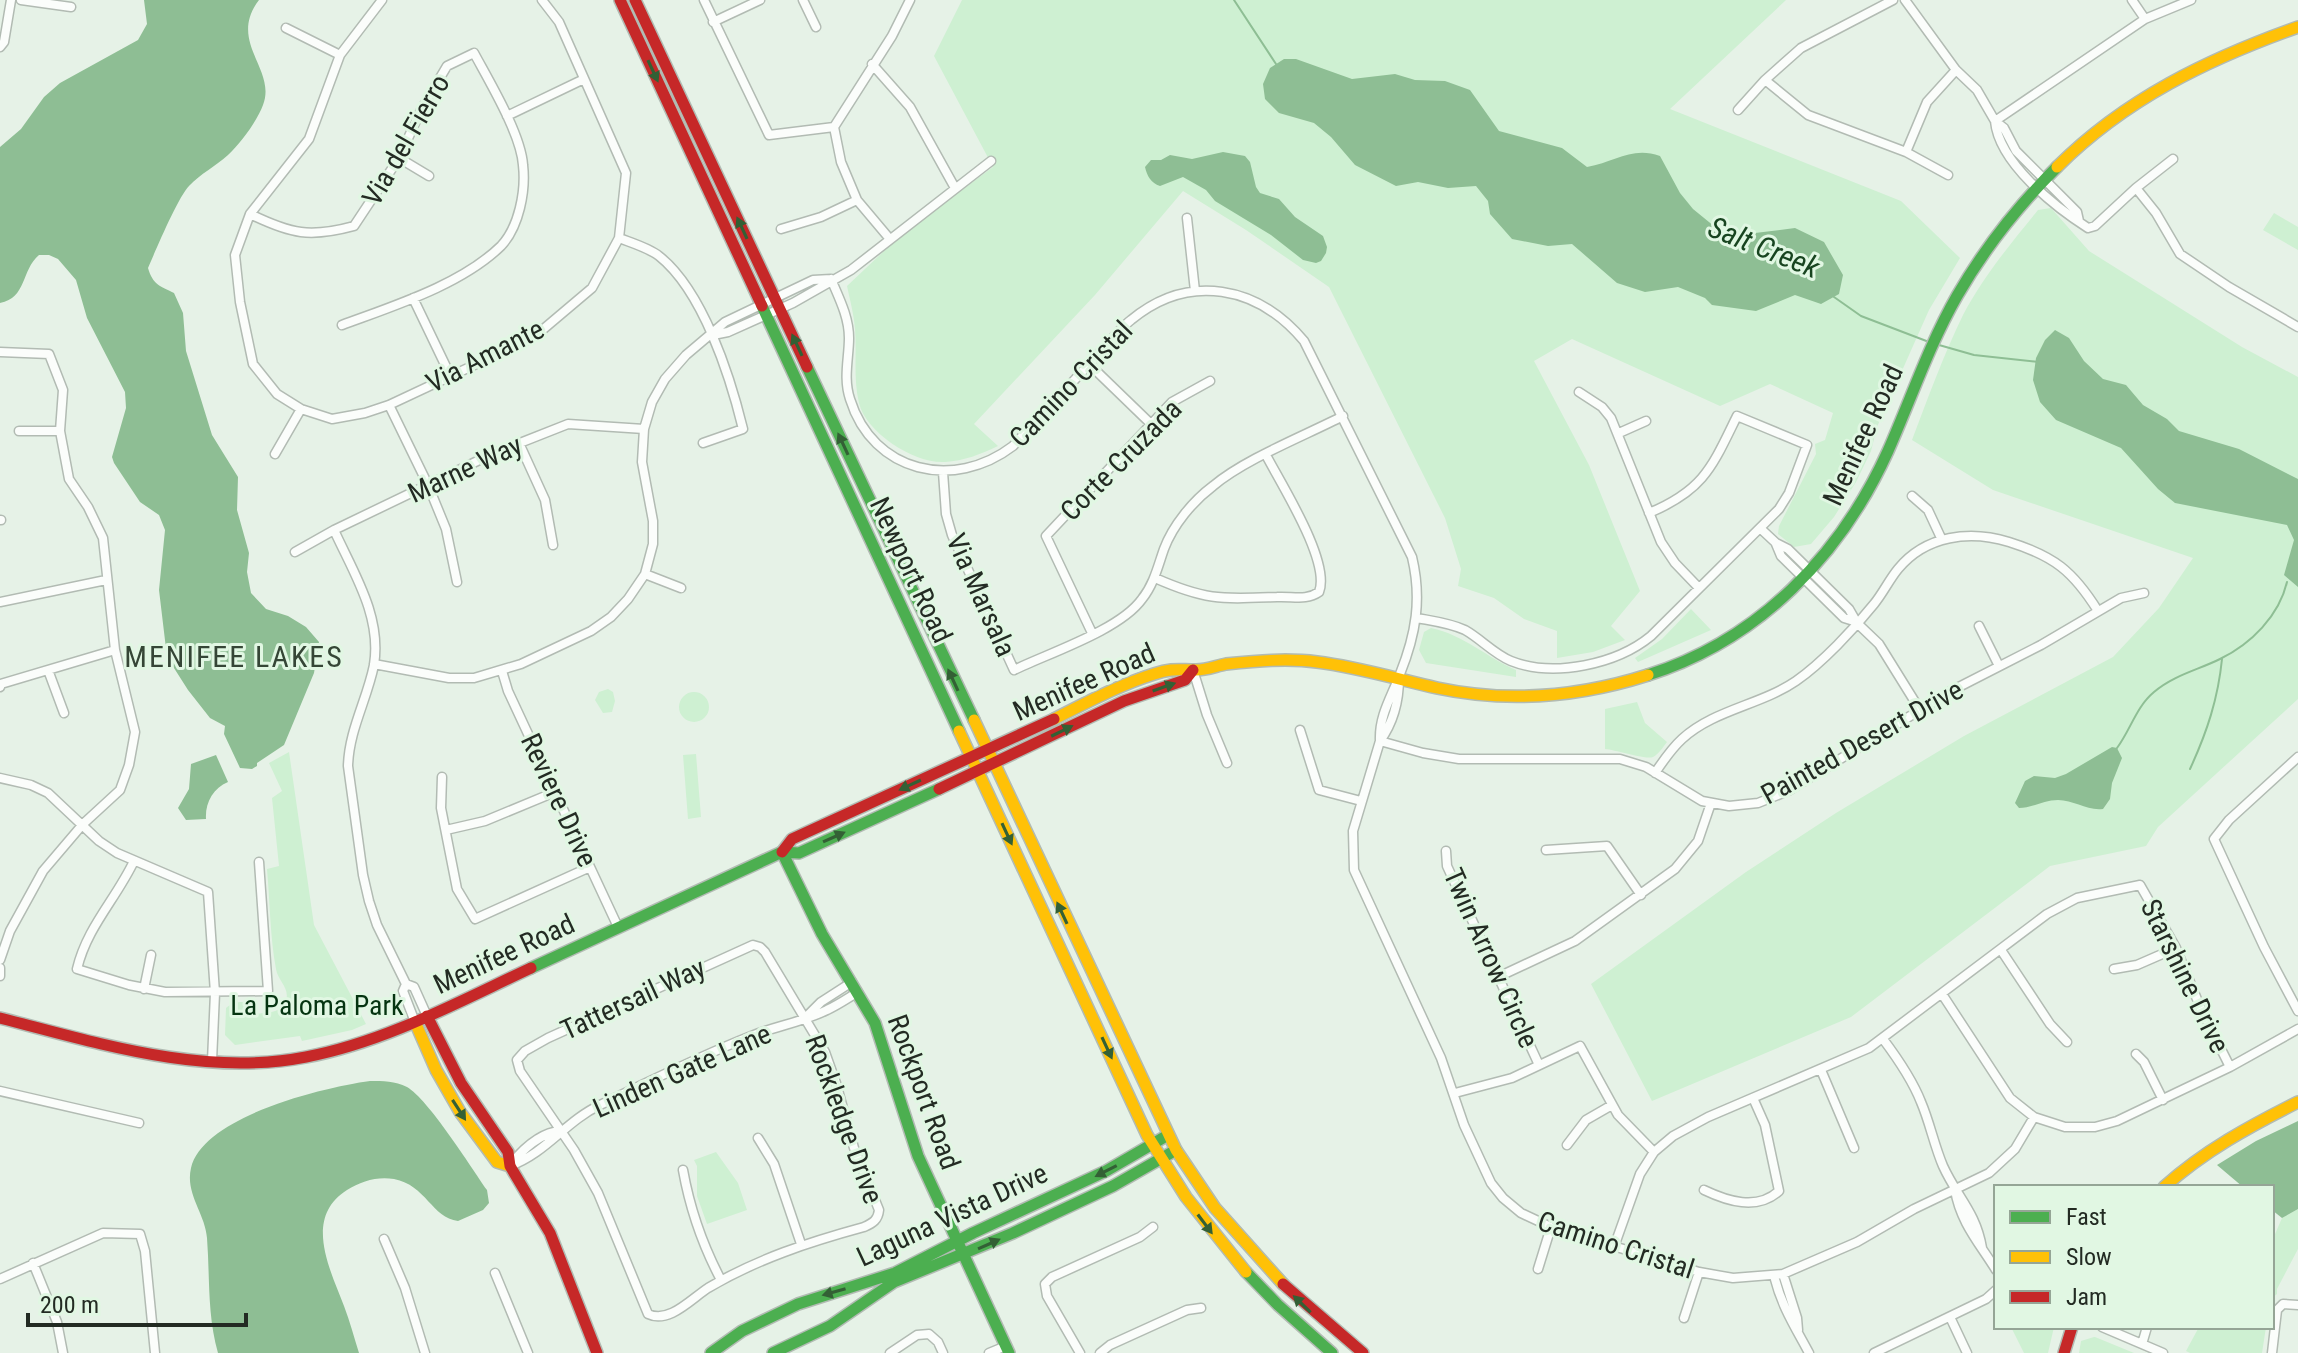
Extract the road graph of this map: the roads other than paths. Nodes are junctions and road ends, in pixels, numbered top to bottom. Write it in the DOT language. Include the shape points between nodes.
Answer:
graph roads {
  1 [pos="11,0"];
  2 [pos="21,0"];
  3 [pos="382,0"];
  4 [pos="542,0"];
  5 [pos="620,0"];
  6 [pos="635,0"];
  7 [pos="704,0"];
  8 [pos="760,0"];
  9 [pos="803,0"];
  10 [pos="910,0"];
  11 [pos="1893,0"];
  12 [pos="1905,0"];
  13 [pos="2132,0"];
  14 [pos="2191,0"];
  15 [pos="71,7"];
  16 [pos="2145,19"];
  17 [pos="713,22"];
  18 [pos="816,27"];
  19 [pos="2298,27"];
  20 [pos="286,28"];
  21 [pos="0,47"];
  22 [pos="340,55"];
  23 [pos="872,64"];
  24 [pos="1956,70"];
  25 [pos="584,79"];
  26 [pos="1765,80"];
  27 [pos="1738,110"];
  28 [pos="507,116"];
  29 [pos="1995,121"];
  30 [pos="834,127"];
  31 [pos="1906,152"];
  32 [pos="399,158"];
  33 [pos="2173,159"];
  34 [pos="991,161"];
  35 [pos="1948,175"];
  36 [pos="429,176"];
  37 [pos="2039,183"];
  38 [pos="955,188"];
  39 [pos="2136,188"];
  40 [pos="857,200"];
  41 [pos="250,214"];
  42 [pos="1187,218"];
  43 [pos="781,229"];
  44 [pos="619,238"];
  45 [pos="889,238"];
  46 [pos="831,279"];
  47 [pos="1195,291"];
  48 [pos="413,298"];
  49 [pos="777,304"];
  50 [pos="764,310"];
  51 [pos="342,325"];
  52 [pos="2298,327"];
  53 [pos="712,335"];
  54 [pos="0,352"];
  55 [pos="1089,364"];
  56 [pos="450,375"];
  57 [pos="1210,381"];
  58 [pos="1579,392"];
  59 [pos="389,405"];
  60 [pos="301,409"];
  61 [pos="1343,416"];
  62 [pos="1646,421"];
  63 [pos="1151,424"];
  64 [pos="644,429"];
  65 [pos="19,431"];
  66 [pos="60,431"];
  67 [pos="1619,433"];
  68 [pos="519,443"];
  69 [pos="703,443"];
  70 [pos="275,454"];
  71 [pos="1266,455"];
  72 [pos="943,472"];
  73 [pos="428,485"];
  74 [pos="1912,496"];
  75 [pos="1649,513"];
  76 [pos="1761,529"];
  77 [pos="334,530"];
  78 [pos="1942,540"];
  79 [pos="553,545"];
  80 [pos="295,552"];
  81 [pos="645,574"];
  82 [pos="1807,575"];
  83 [pos="1155,578"];
  84 [pos="106,580"];
  85 [pos="457,582"];
  86 [pos="681,588"];
  87 [pos="1699,588"];
  88 [pos="2144,593"];
  89 [pos="0,602"];
  90 [pos="2098,611"];
  91 [pos="1417,618"];
  92 [pos="1857,623"];
  93 [pos="1979,626"];
  94 [pos="1092,633"];
  95 [pos="115,650"];
  96 [pos="374,664"];
  97 [pos="1999,666"];
  98 [pos="48,670"];
  99 [pos="1193,670"];
  100 [pos="502,671"];
  101 [pos="1399,678"];
  102 [pos="0,687"];
  103 [pos="1920,710"];
  104 [pos="64,713"];
  105 [pos="1300,730"];
  106 [pos="1380,741"];
  107 [pos="986,750"];
  108 [pos="970,757"];
  109 [pos="2298,757"];
  110 [pos="1227,763"];
  111 [pos="993,765"];
  112 [pos="977,772"];
  113 [pos="1655,773"];
  114 [pos="442,777"];
  115 [pos="0,778"];
  116 [pos="555,792"];
  117 [pos="1361,801"];
  118 [pos="1711,803"];
  119 [pos="83,824"];
  120 [pos="446,830"];
  121 [pos="1546,850"];
  122 [pos="1446,851"];
  123 [pos="782,852"];
  124 [pos="134,861"];
  125 [pos="259,862"];
  126 [pos="590,867"];
  127 [pos="1641,895"];
  128 [pos="618,927"];
  129 [pos="753,945"];
  130 [pos="2,948"];
  131 [pos="2176,948"];
  132 [pos="2001,950"];
  133 [pos="151,955"];
  134 [pos="0,960"];
  135 [pos="0,968"];
  136 [pos="2114,969"];
  137 [pos="0,976"];
  138 [pos="1498,977"];
  139 [pos="406,984"];
  140 [pos="855,987"];
  141 [pos="144,989"];
  142 [pos="215,993"];
  143 [pos="1942,994"];
  144 [pos="827,998"];
  145 [pos="833,1007"];
  146 [pos="2298,1011"];
  147 [pos="427,1016"];
  148 [pos="806,1017"];
  149 [pos="0,1018"];
  150 [pos="415,1022"];
  151 [pos="2298,1029"];
  152 [pos="1883,1039"];
  153 [pos="2067,1042"];
  154 [pos="2136,1054"];
  155 [pos="212,1061"];
  156 [pos="1539,1065"];
  157 [pos="2230,1067"];
  158 [pos="1821,1070"];
  159 [pos="0,1091"];
  160 [pos="1455,1093"];
  161 [pos="1753,1098"];
  162 [pos="2163,1100"];
  163 [pos="2298,1102"];
  164 [pos="1612,1105"];
  165 [pos="2034,1117"];
  166 [pos="139,1123"];
  167 [pos="561,1131"];
  168 [pos="1168,1135"];
  169 [pos="758,1138"];
  170 [pos="1152,1144"];
  171 [pos="1567,1145"];
  172 [pos="1854,1148"];
  173 [pos="1176,1150"];
  174 [pos="1654,1152"];
  175 [pos="1161,1160"];
  176 [pos="510,1166"];
  177 [pos="683,1170"];
  178 [pos="2166,1185"];
  179 [pos="1955,1189"];
  180 [pos="1704,1190"];
  181 [pos="1153,1227"];
  182 [pos="1551,1227"];
  183 [pos="384,1239"];
  184 [pos="801,1244"];
  185 [pos="1614,1247"];
  186 [pos="961,1248"];
  187 [pos="33,1263"];
  188 [pos="1994,1267"];
  189 [pos="1538,1269"];
  190 [pos="1699,1272"];
  191 [pos="495,1273"];
  192 [pos="1779,1275"];
  193 [pos="0,1279"];
  194 [pos="721,1280"];
  195 [pos="1994,1292"];
  196 [pos="2298,1305"];
  197 [pos="1201,1308"];
  198 [pos="1950,1317"];
  199 [pos="1684,1318"];
  200 [pos="2071,1329"];
  201 [pos="2107,1329"];
  202 [pos="2146,1329"];
  203 [pos="2142,1344"];
  204 [pos="1008,1349"];
  205 [pos="63,1353"];
  206 [pos="155,1353"];
  207 [pos="425,1353"];
  208 [pos="528,1353"];
  209 [pos="597,1353"];
  210 [pos="711,1353"];
  211 [pos="773,1353"];
  212 [pos="890,1353"];
  213 [pos="943,1353"];
  214 [pos="989,1353"];
  215 [pos="1080,1353"];
  216 [pos="1100,1353"];
  217 [pos="1332,1353"];
  218 [pos="1363,1353"];
  219 [pos="1809,1353"];
  220 [pos="1874,1353"];
  221 [pos="1967,1353"];
  222 [pos="2064,1353"];
  223 [pos="2163,1353"];
  224 [pos="2272,1353"];
  1 -- 21 [label="street"];
  2 -- 15 [label="street"];
  3 -- 22 [label="street"];
  4 -- 25 [label="street, Via Amante" via="559,22"];
  5 -- 50 [label="main road, Newport Road, one-way"];
  49 -- 6 [label="main road, Newport Road, one-way"];
  7 -- 17 [label="street"];
  8 -- 17 [label="street"];
  9 -- 18 [label="street"];
  10 -- 23 [label="street"];
  11 -- 26 [label="street" via="1801,48"];
  12 -- 24 [label="street"];
  13 -- 16 [label="street"];
  14 -- 16 [label="street"];
  16 -- 29 [label="street"];
  17 -- 30 [label="street" via="769,135"];
  19 -- 37 [label="main road, Menifee Road" via="2234,48 2169,81 2098,129"];
  20 -- 22 [label="street"];
  22 -- 41 [label="street" via="309,139"];
  23 -- 30 [label="street"];
  23 -- 38 [label="street" via="910,107"];
  24 -- 29 [label="street" via="1977,90"];
  24 -- 31 [label="street" via="1927,102"];
  25 -- 28 [label="street"];
  25 -- 44 [label="street, Via Amante" via="626,173"];
  26 -- 27 [label="street"];
  26 -- 31 [label="street" via="1808,115"];
  28 -- 32 [label="street, Via del Fierro" via="474,53 447,66"];
  28 -- 48 [label="street" via="524,164 520,209 503,244 471,269"];
  29 -- 37 [label="street" via="2004,128 2012,153"];
  30 -- 40 [label="street"];
  31 -- 35 [label="street"];
  32 -- 36 [label="street"];
  32 -- 41 [label="street, Via del Fierro" via="354,226 308,235 281,230"];
  33 -- 39 [label="street"];
  34 -- 38 [label="street"];
  37 -- 39 [label="street" via="2071,219 2088,228"];
  37 -- 82 [label="main road, Menifee Road" via="1987,245 1953,300 1861,505"];
  38 -- 45 [label="street"];
  39 -- 52 [label="street" via="2180,254"];
  40 -- 43 [label="street"];
  40 -- 45 [label="street"];
  41 -- 60 [label="street" via="235,255 253,364 277,394"];
  42 -- 47 [label="street"];
  44 -- 53 [label="street" via="658,255 684,282"];
  44 -- 56 [label="street, Via Amante" via="592,288 534,337"];
  45 -- 46 [label="street" via="869,258"];
  46 -- 49 [label="street" via="813,280"];
  46 -- 72 [label="street, Camino Cristal" via="848,323 847,385 856,415 880,447 898,459"];
  47 -- 55 [label="street, Camino Cristal" via="1168,298 1130,320"];
  47 -- 61 [label="street, Camino Cristal" via="1247,297 1278,315 1304,341"];
  48 -- 51 [label="street"];
  48 -- 56 [label="street"];
  49 -- 50 [label="street"];
  107 -- 49 [label="main road, Newport Road, one-way"];
  50 -- 53 [label="street" via="728,332"];
  50 -- 108 [label="main road, Newport Road"];
  53 -- 64 [label="street" via="665,379"];
  53 -- 69 [label="street" via="733,385 743,429"];
  54 -- 66 [label="street" via="49,354 63,390"];
  55 -- 63 [label="street"];
  55 -- 72 [label="street, Camino Cristal" via="999,457"];
  56 -- 59 [label="street, Via Amante"];
  57 -- 63 [label="street, Corte Cruzada" via="1172,402"];
  58 -- 67 [label="street" via="1602,407"];
  59 -- 60 [label="street, Via Amante" via="332,419"];
  59 -- 73 [label="street"];
  60 -- 70 [label="street"];
  61 -- 71 [label="street"];
  61 -- 91 [label="street, Camino Cristal" via="1409,548"];
  62 -- 67 [label="street"];
  63 -- 94 [label="street, Corte Cruzada" via="1046,536"];
  64 -- 68 [label="street, Marne Way" via="568,424"];
  64 -- 81 [label="street" via="642,462 653,521"];
  65 -- 66 [label="street"];
  66 -- 84 [label="street" via="69,479 103,538"];
  67 -- 75 [label="street"];
  68 -- 73 [label="street, Marne Way"];
  68 -- 79 [label="street" via="545,500"];
  71 -- 83 [label="street" via="1212,486 1195,503 1176,525"];
  71 -- 83 [label="street" via="1316,557 1322,575 1319,592 1305,598 1226,600"];
  72 -- 94 [label="street, Via Marsala" via="952,535 1014,670"];
  73 -- 77 [label="street, Marne Way"];
  73 -- 85 [label="street" via="446,529"];
  74 -- 78 [label="street" via="1928,510"];
  75 -- 76 [label="street" via="1673,503 1703,479 1737,416 1807,445 1789,493"];
  75 -- 87 [label="street" via="1675,563"];
  76 -- 82 [label="street" via="1781,556"];
  76 -- 87 [label="street"];
  77 -- 80 [label="street, Marne Way"];
  77 -- 96 [label="street" via="367,600"];
  78 -- 90 [label="street" via="1974,535 2044,554 2072,574"];
  78 -- 92 [label="street" via="1906,561"];
  81 -- 86 [label="street"];
  81 -- 100 [label="street" via="611,617 591,631"];
  82 -- 92 [label="street" via="1844,618"];
  82 -- 101 [label="main road, Menifee Road" via="1765,615 1711,649 1617,686 1510,698"];
  83 -- 94 [label="street" via="1132,611"];
  84 -- 89 [label="street"];
  84 -- 95 [label="street"];
  87 -- 91 [label="street" via="1637,647 1571,666 1510,661 1464,630"];
  88 -- 90 [label="street, Painted Desert Drive"];
  90 -- 97 [label="street, Painted Desert Drive"];
  91 -- 101 [label="street, Camino Cristal"];
  92 -- 103 [label="street" via="1890,659"];
  92 -- 113 [label="street" via="1796,681 1683,737"];
  93 -- 97 [label="street"];
  95 -- 98 [label="street"];
  95 -- 119 [label="street" via="135,732 129,765 120,790"];
  96 -- 100 [label="street" via="449,678"];
  96 -- 139 [label="street" via="351,736 348,766 369,901"];
  97 -- 103 [label="street, Painted Desert Drive"];
  98 -- 102 [label="street"];
  98 -- 104 [label="street"];
  99 -- 101 [label="main road, Menifee Road" via="1293,660"];
  99 -- 107 [label="main road, Menifee Road" via="1181,666 1131,683"];
  99 -- 110 [label="street"];
  111 -- 99 [label="main road, Menifee Road, one-way" via="1124,701 1185,680"];
  100 -- 116 [label="street, Reviere Drive"];
  101 -- 106 [label="street, Camino Cristal" via="1399,696"];
  103 -- 118 [label="street, Painted Desert Drive" via="1776,796 1747,805"];
  105 -- 117 [label="street" via="1319,790"];
  106 -- 113 [label="street, Painted Desert Drive" via="1459,759 1610,758"];
  106 -- 117 [label="street, Camino Cristal"];
  107 -- 108 [label="main road, Menifee Road"];
  107 -- 111 [label="main road, Newport Road"];
  108 -- 112 [label="main road, Newport Road"];
  108 -- 123 [label="main road, Menifee Road, one-way" via="792,839"];
  109 -- 146 [label="street" via="2214,839"];
  111 -- 112 [label="main road, Menifee Road"];
  168 -- 111 [label="main road, Newport Road, one-way"];
  123 -- 112 [label="main road, Menifee Road, one-way" via="799,853"];
  112 -- 170 [label="main road, Newport Road, one-way"];
  113 -- 118 [label="street, Painted Desert Drive"];
  114 -- 120 [label="street"];
  115 -- 119 [label="street" via="48,793"];
  116 -- 120 [label="street" via="485,821"];
  116 -- 126 [label="street, Reviere Drive"];
  117 -- 160 [label="street, Camino Cristal" via="1352,846 1357,879"];
  118 -- 127 [label="street" via="1691,852"];
  119 -- 124 [label="street" via="99,841"];
  119 -- 130 [label="street" via="51,860"];
  120 -- 126 [label="street" via="457,889 475,919"];
  121 -- 127 [label="street" via="1607,846"];
  122 -- 138 [label="street, Twin Arrow Circle" via="1447,866"];
  123 -- 128 [label="main road, Menifee Road"];
  123 -- 140 [label="main road, Rockport Road"];
  124 -- 141 [label="street" via="90,931 77,969"];
  124 -- 142 [label="street" via="208,892"];
  125 -- 142 [label="street" via="268,991"];
  126 -- 128 [label="street, Reviere Drive"];
  127 -- 138 [label="street" via="1565,947"];
  128 -- 147 [label="main road, Menifee Road"];
  129 -- 148 [label="street, Rockledge Drive" via="765,952"];
  129 -- 167 [label="street, Tattersail Way" via="525,1051 517,1060 520,1071"];
  130 -- 134 [label="street"];
  131 -- 132 [label="street, Starshine Drive" via="2140,885 2066,903"];
  131 -- 136 [label="street"];
  131 -- 157 [label="street, Starshine Drive"];
  132 -- 143 [label="street"];
  132 -- 153 [label="street"];
  133 -- 141 [label="street"];
  135 -- 137 [label="street"];
  138 -- 156 [label="street, Twin Arrow Circle"];
  139 -- 147 [label="street" via="414,987"];
  139 -- 150 [label="street" via="403,991"];
  140 -- 144 [label="street, Linden Gate Lane"];
  140 -- 145 [label="street, Linden Gate Lane"];
  140 -- 186 [label="main road, Rockport Road" via="885,1049 918,1156"];
  141 -- 142 [label="street"];
  142 -- 155 [label="street"];
  143 -- 152 [label="street"];
  143 -- 165 [label="street" via="1997,1082"];
  144 -- 145 [label="street"];
  144 -- 148 [label="street, Linden Gate Lane"];
  145 -- 148 [label="street, Linden Gate Lane"];
  147 -- 150 [label="main road, Menifee Road"];
  147 -- 176 [label="main road" via="461,1083 508,1152"];
  148 -- 167 [label="street, Linden Gate Lane" via="750,1036 610,1100"];
  148 -- 184 [label="street, Rockledge Drive" via="831,1066 854,1148 879,1210 872,1224"];
  149 -- 155 [label="main road, Menifee Road"];
  150 -- 155 [label="main road, Menifee Road" via="305,1057"];
  150 -- 176 [label="main road, one-way" via="460,1112 497,1162"];
  151 -- 157 [label="street"];
  152 -- 158 [label="street"];
  152 -- 179 [label="street" via="1916,1089"];
  154 -- 162 [label="street"];
  156 -- 160 [label="street"];
  156 -- 164 [label="street" via="1580,1046"];
  157 -- 162 [label="street"];
  158 -- 161 [label="street"];
  158 -- 172 [label="street"];
  159 -- 166 [label="street"];
  160 -- 182 [label="street, Camino Cristal" via="1464,1125 1497,1191 1521,1213"];
  161 -- 174 [label="street" via="1688,1126"];
  161 -- 180 [label="street" via="1765,1125 1779,1191 1766,1200 1729,1202"];
  162 -- 165 [label="street" via="2095,1127 2065,1127"];
  163 -- 178 [label="main road" via="2207,1152"];
  164 -- 171 [label="street" via="1586,1120"];
  164 -- 174 [label="street" via="1625,1126"];
  165 -- 179 [label="street, Camino Cristal" via="2008,1158"];
  167 -- 176 [label="street, Linden Gate Lane" via="551,1131 520,1152"];
  167 -- 194 [label="street" via="602,1201 648,1314 666,1316"];
  168 -- 170 [label="main road, Laguna Vista Drive"];
  168 -- 173 [label="main road, Newport Road"];
  169 -- 184 [label="street" via="774,1164"];
  170 -- 175 [label="main road, Newport Road"];
  170 -- 186 [label="main road, Laguna Vista Drive, one-way" via="973,1233"];
  173 -- 175 [label="main road, Laguna Vista Drive"];
  218 -- 173 [label="main road, Newport Road, one-way" via="1268,1272"];
  174 -- 185 [label="street" via="1633,1188"];
  186 -- 175 [label="main road, Laguna Vista Drive, one-way" via="977,1249"];
  175 -- 217 [label="main road, Newport Road, one-way" via="1205,1225 1257,1286"];
  176 -- 209 [label="main road" via="550,1233"];
  177 -- 194 [label="street" via="688,1198"];
  179 -- 188 [label="street" via="1966,1202"];
  179 -- 192 [label="street, Camino Cristal" via="1857,1242"];
  181 -- 215 [label="street" via="1045,1284"];
  182 -- 185 [label="street, Camino Cristal"];
  182 -- 189 [label="street"];
  183 -- 207 [label="street"];
  184 -- 194 [label="street"];
  185 -- 190 [label="street, Camino Cristal"];
  186 -- 204 [label="main road, Rockport Road"];
  186 -- 210 [label="main road, Laguna Vista Drive, one-way" via="798,1304"];
  186 -- 211 [label="main road, Laguna Vista Drive" via="894,1282 830,1326"];
  187 -- 193 [label="street"];
  187 -- 205 [label="street" via="57,1322"];
  187 -- 206 [label="street" via="103,1233 140,1234"];
  190 -- 192 [label="street, Camino Cristal" via="1733,1278"];
  190 -- 199 [label="street"];
  191 -- 208 [label="street"];
  192 -- 219 [label="street"];
  195 -- 198 [label="street"];
  196 -- 224 [label="street" via="2283,1304 2277,1310"];
  197 -- 216 [label="street"];
  198 -- 220 [label="street"];
  198 -- 221 [label="street"];
  200 -- 222 [label="main road"];
  201 -- 203 [label="street"];
  202 -- 203 [label="street"];
  203 -- 223 [label="street"];
  204 -- 214 [label="street"];
  212 -- 213 [label="street" via="917,1335 929,1334"];
}
